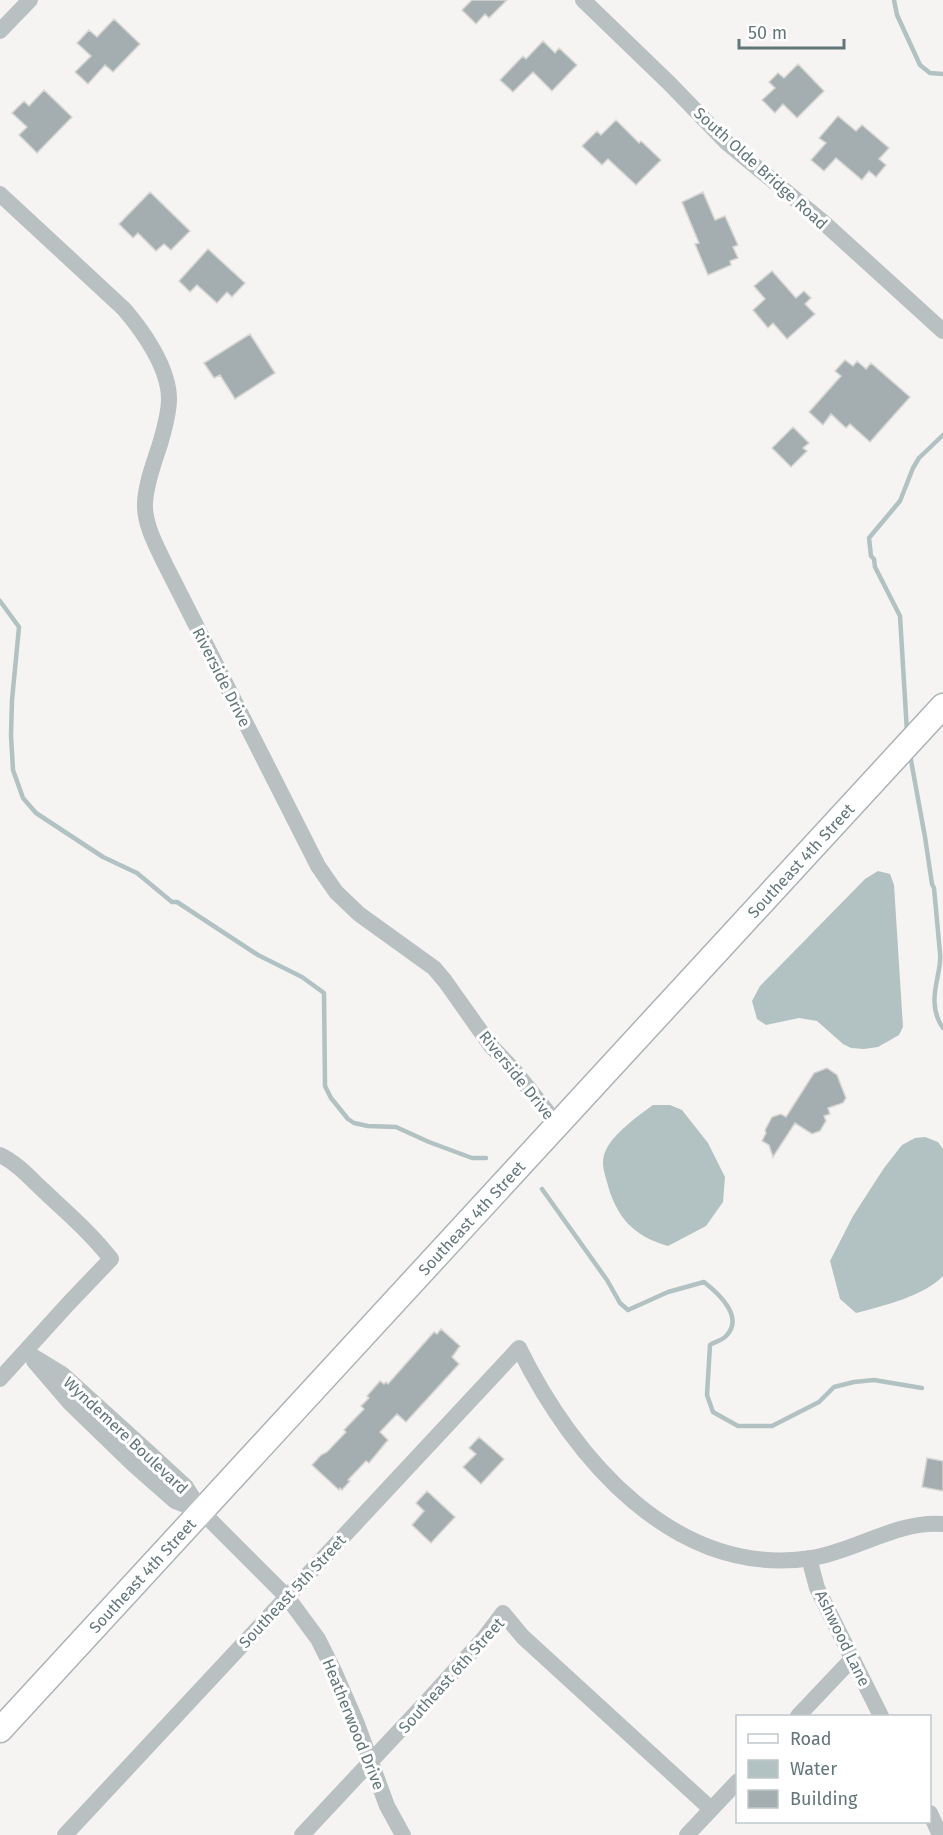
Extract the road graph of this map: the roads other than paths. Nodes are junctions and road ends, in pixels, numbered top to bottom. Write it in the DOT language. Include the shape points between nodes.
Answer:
graph roads {
  1 [pos="30,0"];
  2 [pos="583,0"];
  3 [pos="0,31"];
  4 [pos="0,194"];
  5 [pos="943,331"];
  6 [pos="943,706"];
  7 [pos="558,1125"];
  8 [pos="0,1155"];
  9 [pos="26,1352"];
  10 [pos="0,1379"];
  11 [pos="201,1511"];
  12 [pos="943,1524"];
  13 [pos="809,1558"];
  14 [pos="287,1597"];
  15 [pos="852,1659"];
  16 [pos="799,1715"];
  17 [pos="880,1715"];
  18 [pos="0,1730"];
  19 [pos="371,1764"];
  20 [pos="736,1782"];
  21 [pos="711,1809"];
  22 [pos="65,1835"];
  23 [pos="302,1835"];
  24 [pos="404,1835"];
  25 [pos="687,1835"];
  1 -- 3 [label="street"];
  2 -- 5 [label="street, South Olde Bridge Road" via="726,142 823,222"];
  4 -- 7 [label="street, Riverside Drive" via="124,309 158,361 169,396 147,488 148,524 318,867 359,914 434,968 491,1046"];
  6 -- 7 [label="main road, Southeast 4th Street"];
  7 -- 11 [label="main road, Southeast 4th Street"];
  8 -- 9 [label="street" via="79,1222 111,1259"];
  9 -- 10 [label="street"];
  9 -- 11 [label="street, Wyndemere Boulevard" via="90,1397 186,1487"];
  11 -- 14 [label="street, Heatherwood Drive"];
  11 -- 18 [label="main road, Southeast 4th Street"];
  12 -- 13 [label="street" via="909,1526"];
  13 -- 14 [label="street, Southeast 5th Street" via="782,1560 740,1555 701,1544 657,1521 590,1458 535,1381 519,1348"];
  13 -- 15 [label="street, Ashwood Lane" via="817,1588"];
  14 -- 19 [label="street, Heatherwood Drive" via="318,1639"];
  14 -- 22 [label="street, Southeast 5th Street"];
  15 -- 16 [label="street"];
  15 -- 17 [label="street, Ashwood Lane"];
  19 -- 21 [label="street, Southeast 6th Street" via="503,1613 523,1636"];
  19 -- 23 [label="street, Southeast 6th Street"];
  19 -- 24 [label="street, Heatherwood Drive" via="387,1806"];
  20 -- 21 [label="street"];
  21 -- 25 [label="street"];
}
